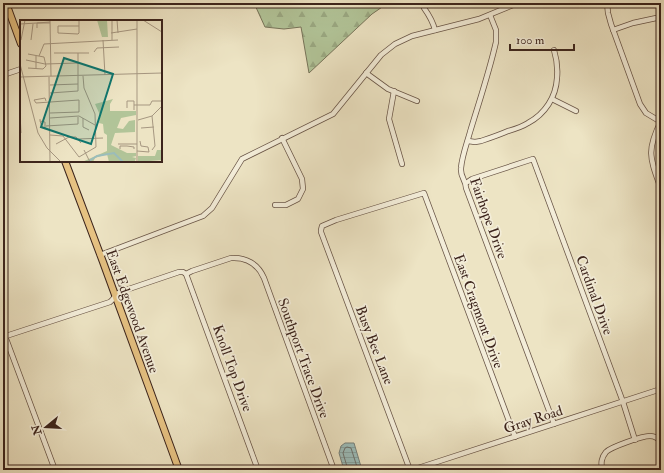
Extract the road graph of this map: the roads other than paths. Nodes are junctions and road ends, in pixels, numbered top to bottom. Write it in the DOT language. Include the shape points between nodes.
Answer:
graph roads {
  1 [pos="6,3"];
  2 [pos="518,3"];
  3 [pos="607,3"];
  4 [pos="424,8"];
  5 [pos="490,15"];
  6 [pos="661,17"];
  7 [pos="435,30"];
  8 [pos="613,30"];
  9 [pos="20,41"];
  10 [pos="554,50"];
  11 [pos="20,69"];
  12 [pos="366,73"];
  13 [pos="3,75"];
  14 [pos="394,91"];
  15 [pos="552,99"];
  16 [pos="417,101"];
  17 [pos="576,111"];
  18 [pos="661,121"];
  19 [pos="282,138"];
  20 [pos="468,141"];
  21 [pos="65,162"];
  22 [pos="402,164"];
  23 [pos="466,183"];
  24 [pos="661,189"];
  25 [pos="424,193"];
  26 [pos="275,205"];
  27 [pos="100,256"];
  28 [pos="186,274"];
  29 [pos="115,297"];
  30 [pos="4,336"];
  31 [pos="661,389"];
  32 [pos="623,402"];
  33 [pos="554,424"];
  34 [pos="515,437"];
  35 [pos="635,440"];
  36 [pos="661,442"];
  37 [pos="661,467"];
  38 [pos="55,470"];
  39 [pos="179,470"];
  40 [pos="258,470"];
  41 [pos="334,470"];
  42 [pos="411,470"];
  43 [pos="602,470"];
  44 [pos="658,470"];
  1 -- 9 [label="main road"];
  2 -- 5 [label="street"];
  3 -- 8 [label="street"];
  4 -- 7 [label="street"];
  5 -- 7 [label="street"];
  5 -- 20 [label="street, Fairhope Drive" via="496,30 496,42"];
  6 -- 8 [label="street"];
  7 -- 12 [label="street" via="395,44 381,55"];
  8 -- 18 [label="street" via="640,104 646,113"];
  10 -- 15 [label="street" via="558,67"];
  11 -- 13 [label="street"];
  12 -- 14 [label="street"];
  12 -- 19 [label="street" via="333,114"];
  14 -- 16 [label="street"];
  14 -- 22 [label="street" via="389,119"];
  15 -- 17 [label="street"];
  15 -- 20 [label="street" via="540,115 526,124 482,141"];
  18 -- 24 [label="street" via="652,140 651,156"];
  19 -- 26 [label="street" via="302,179 303,189 298,199 286,205"];
  19 -- 27 [label="street" via="242,159 212,208 203,216"];
  20 -- 23 [label="street, Fairhope Drive" via="461,167"];
  21 -- 27 [label="main road, East Edgewood Avenue"];
  23 -- 32 [label="street, Cardinal Drive" via="533,159"];
  23 -- 33 [label="street, Fairhope Drive"];
  25 -- 34 [label="street, East Cragmont Drive"];
  25 -- 42 [label="street, Busy Bee Lane" via="336,220 321,228"];
  27 -- 29 [label="main road, East Edgewood Avenue"];
  28 -- 29 [label="street" via="179,272 120,292"];
  28 -- 40 [label="street, Knoll Top Drive"];
  28 -- 41 [label="street, Southport Trace Drive" via="236,258 251,262 261,272"];
  29 -- 30 [label="street" via="110,302"];
  29 -- 39 [label="main road, East Edgewood Avenue"];
  30 -- 38 [label="street"];
  31 -- 32 [label="street, Gray Road"];
  32 -- 33 [label="street, Gray Road"];
  32 -- 35 [label="street, Cardinal Drive"];
  33 -- 34 [label="street, Gray Road"];
  34 -- 42 [label="street, Gray Road"];
  35 -- 36 [label="street" via="649,436 656,437"];
  35 -- 43 [label="street" via="608,450 601,462"];
  37 -- 44 [label="street"];
}
